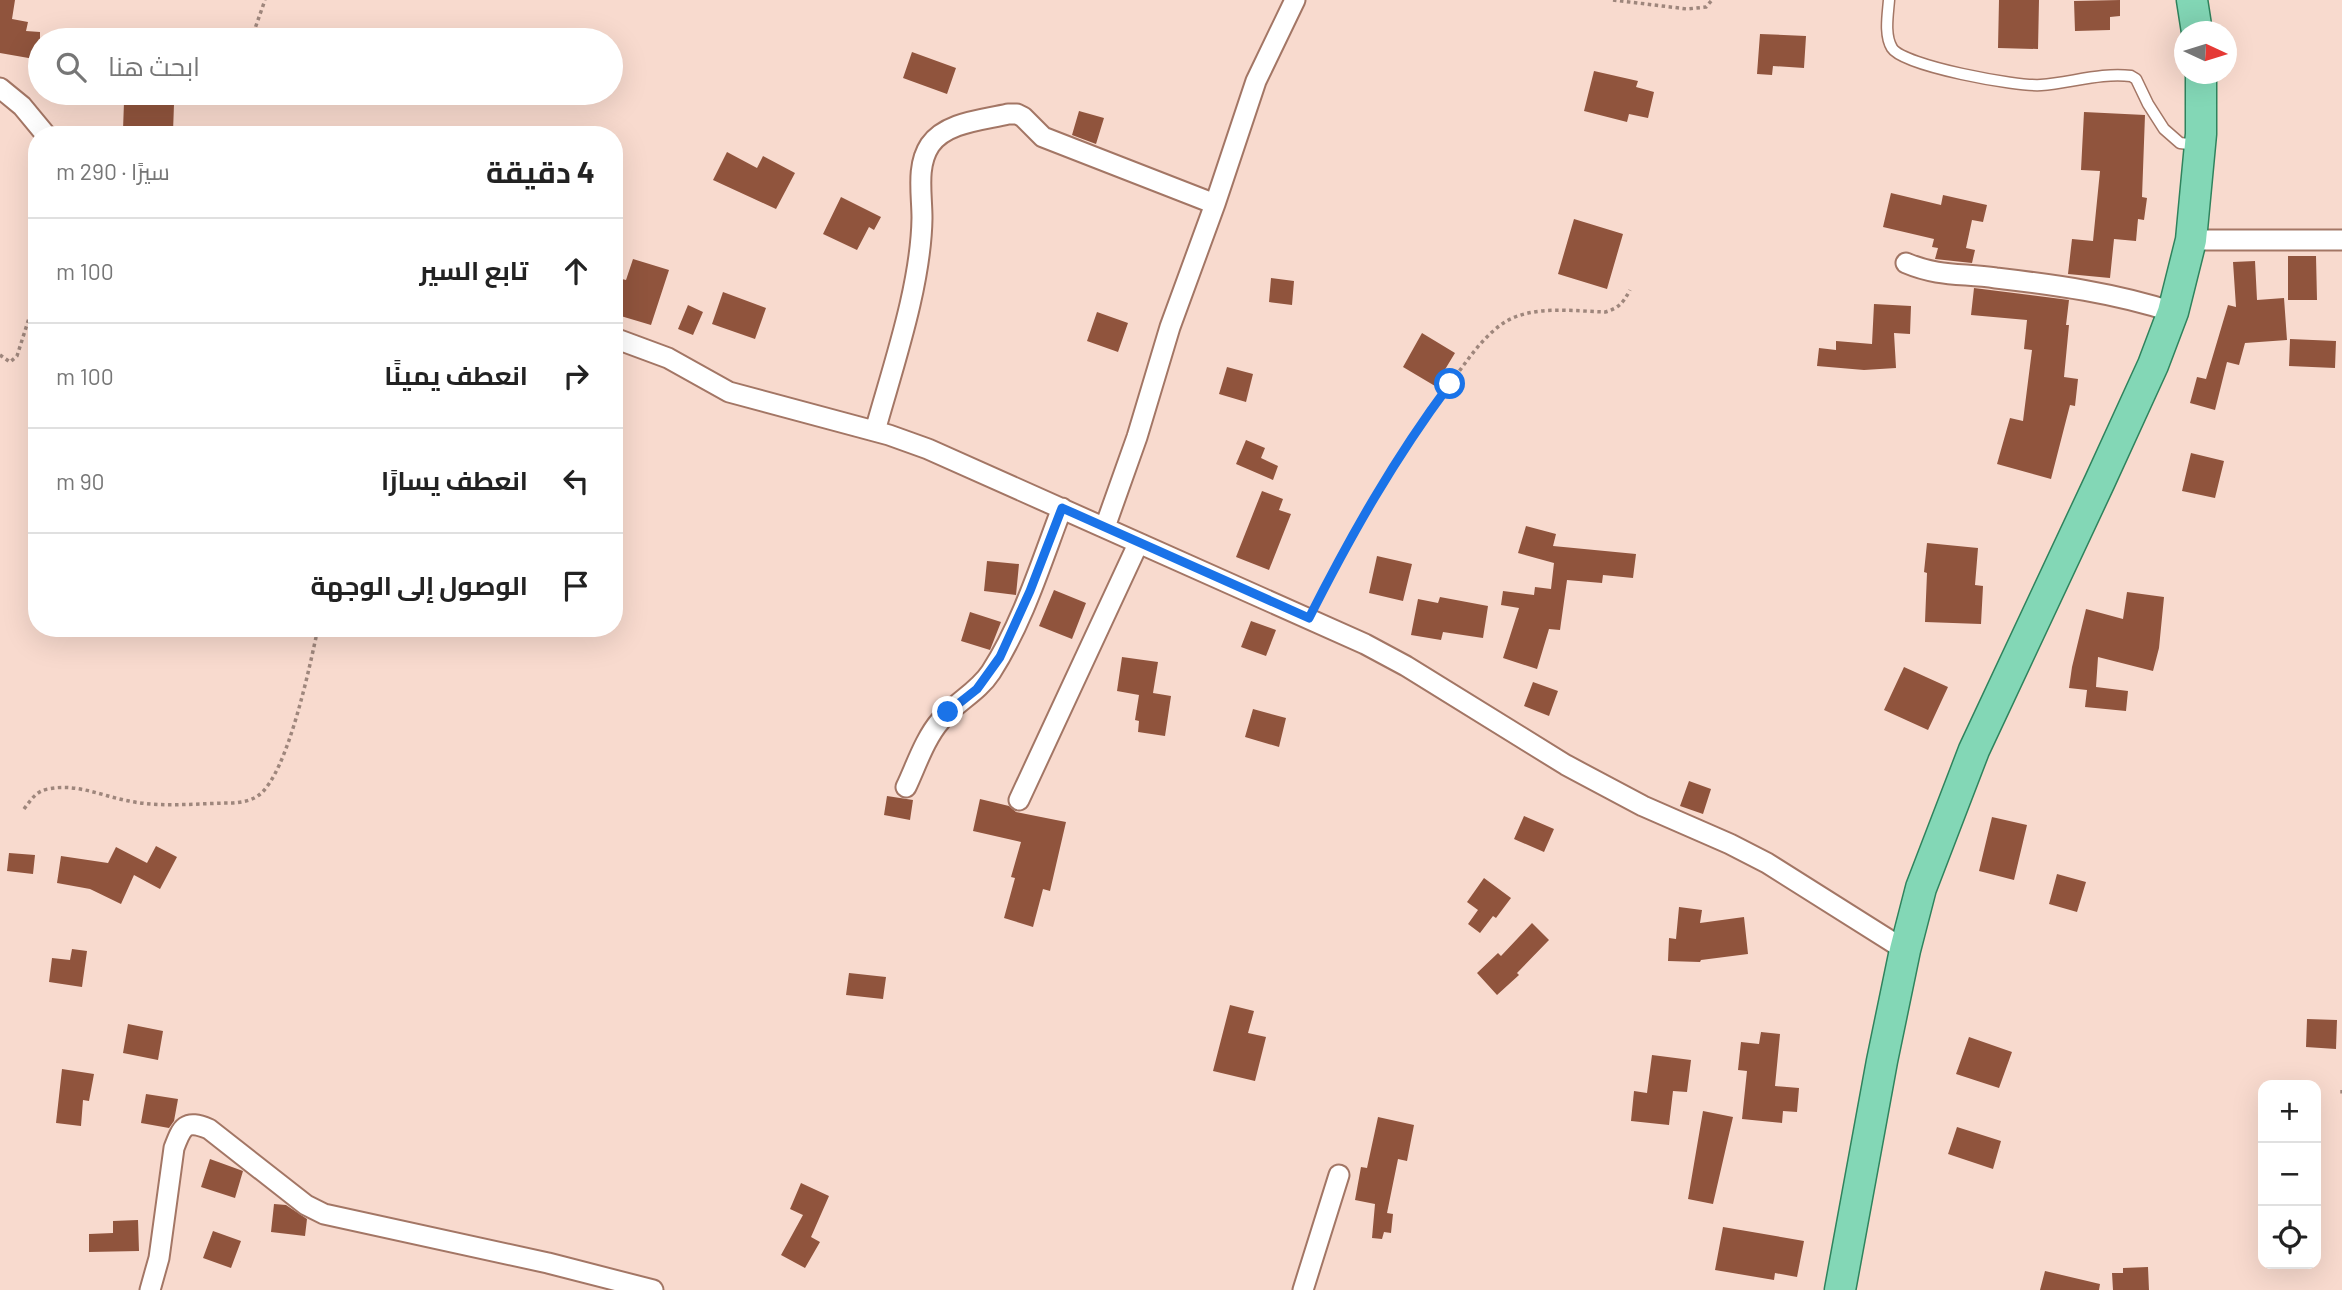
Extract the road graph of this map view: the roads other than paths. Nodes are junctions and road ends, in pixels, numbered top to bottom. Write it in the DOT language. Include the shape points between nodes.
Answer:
graph roads {
  1 [pos="1295,0"];
  2 [pos="1889,0"];
  3 [pos="2192,0"];
  4 [pos="2195,21"];
  5 [pos="2201,84"];
  6 [pos="0,88"];
  7 [pos="39,126"];
  8 [pos="2200,146"];
  9 [pos="1215,204"];
  10 [pos="2191,240"];
  11 [pos="2342,240"];
  12 [pos="1906,263"];
  13 [pos="2173,312"];
  14 [pos="623,341"];
  15 [pos="875,431"];
  16 [pos="1062,508"];
  17 [pos="1105,527"];
  18 [pos="1138,544"];
  19 [pos="906,788"];
  20 [pos="1019,800"];
  21 [pos="1905,950"];
  22 [pos="1339,1175"];
  23 [pos="150,1290"];
  24 [pos="653,1290"];
  25 [pos="1303,1290"];
  26 [pos="1840,1290"];
  1 -- 9 [label="street" via="1256,81"];
  2 -- 8 [label="lane" via="1888,40 1906,60 2032,86 2132,76 2164,129 2180,143"];
  3 -- 4 [label="main road"];
  5 -- 8 [label="main road"];
  6 -- 7 [label="street"];
  8 -- 10 [label="main road"];
  9 -- 15 [label="street" via="1043,137 1017,114 948,130 931,144 921,169 922,219 916,267"];
  9 -- 17 [label="street"];
  10 -- 11 [label="street"];
  10 -- 13 [label="main road"];
  12 -- 13 [label="street" via="1934,273 2112,295"];
  13 -- 21 [label="main road" via="2153,365 1974,750 1921,888"];
  14 -- 15 [label="street" via="668,358 729,391"];
  15 -- 16 [label="street" via="928,449"];
  16 -- 17 [label="street"];
  16 -- 19 [label="street" via="1000,657 977,689 938,724"];
  17 -- 18 [label="street"];
  18 -- 20 [label="street"];
  18 -- 21 [label="street" via="1406,666 1566,765 1767,863"];
  21 -- 26 [label="main road"];
  22 -- 25 [label="street"];
  23 -- 24 [label="street" via="159,1258 174,1148 186,1125 196,1124 324,1214"];
}
